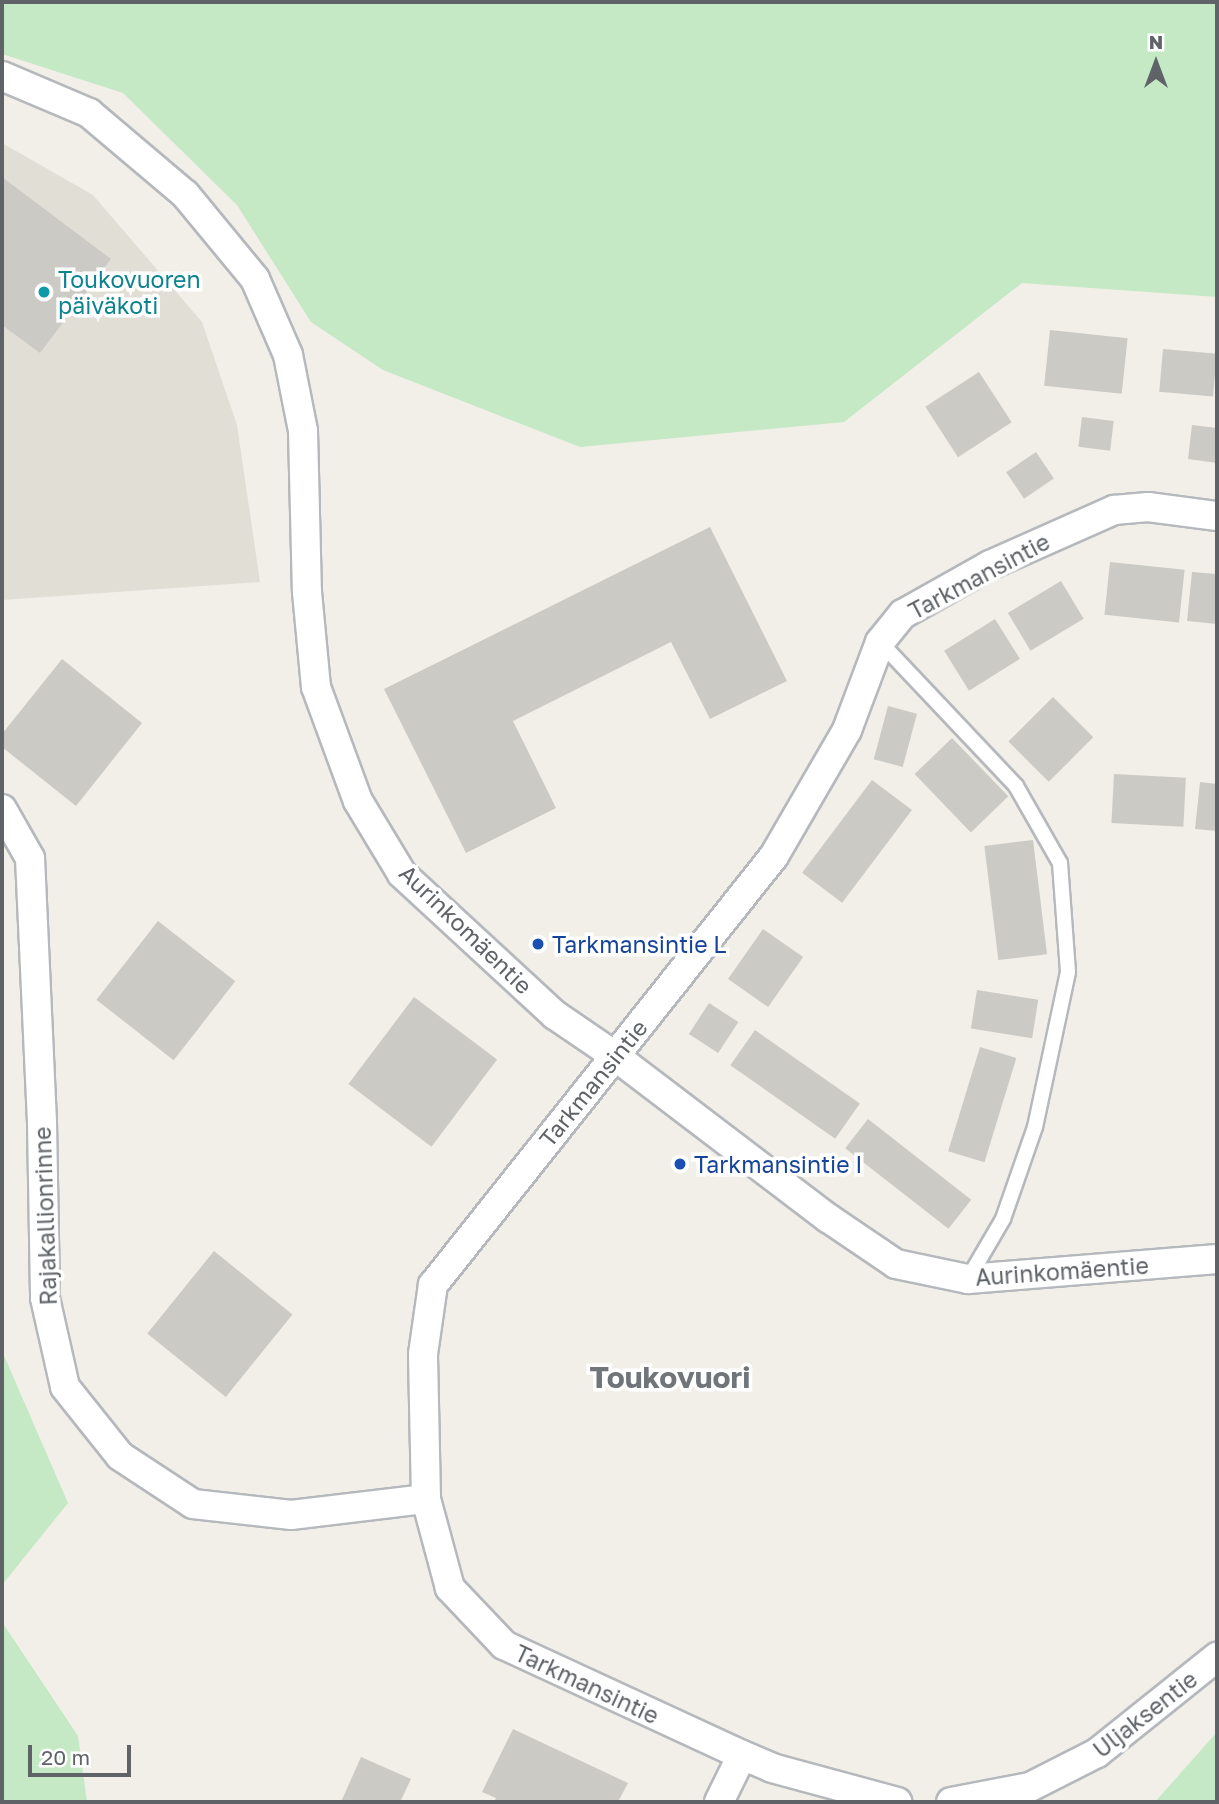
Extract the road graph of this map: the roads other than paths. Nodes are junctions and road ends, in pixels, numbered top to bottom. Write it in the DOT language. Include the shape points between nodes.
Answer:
graph roads {
  1 [pos="2,76"];
  2 [pos="1217,516"];
  3 [pos="880,642"];
  4 [pos="2,808"];
  5 [pos="615,1056"];
  6 [pos="1217,1259"];
  7 [pos="968,1279"];
  8 [pos="426,1499"];
  9 [pos="1217,1657"];
  10 [pos="742,1755"];
  11 [pos="719,1802"];
  12 [pos="897,1802"];
  13 [pos="951,1802"];
  1 -- 5 [label="street, Aurinkomäentie" via="89,113 185,194 255,279 288,355 303,431 307,592 316,687 358,801 402,874 555,1015"];
  2 -- 3 [label="street, Tarkmansintie" via="1148,507 1114,510 958,583 904,614"];
  3 -- 5 [label="street, Tarkmansintie" via="847,730 774,856"];
  3 -- 7 [label="lane" via="1016,786 1060,863 1068,972 1035,1127 1003,1219"];
  4 -- 8 [label="street, Rajakallionrinne" via="30,858 45,1298 65,1387 120,1456 193,1504 291,1515"];
  5 -- 7 [label="street, Aurinkomäentie" via="896,1264"];
  5 -- 8 [label="street, Tarkmansintie" via="433,1285 423,1354"];
  6 -- 7 [label="street, Aurinkomäentie"];
  8 -- 10 [label="street, Tarkmansintie" via="450,1588 504,1645"];
  9 -- 13 [label="street, Uljaksentie" via="1097,1753 1030,1787"];
  10 -- 11 [label="street"];
  10 -- 12 [label="street" via="772,1768"];
}
